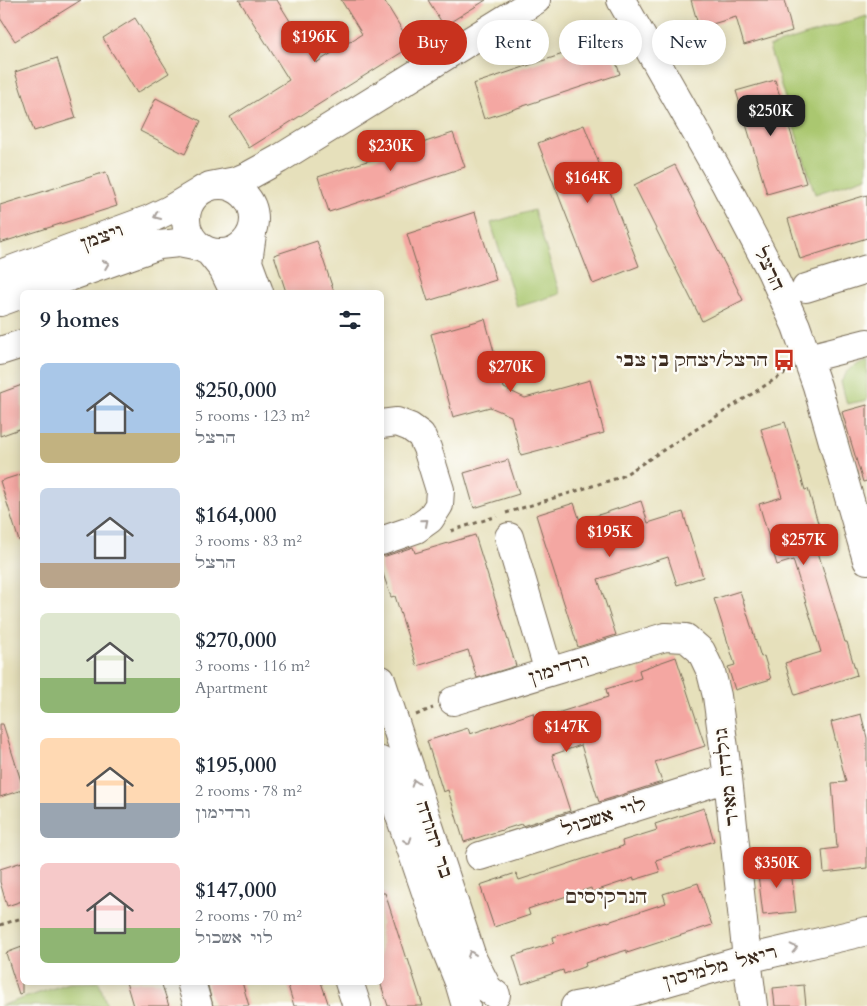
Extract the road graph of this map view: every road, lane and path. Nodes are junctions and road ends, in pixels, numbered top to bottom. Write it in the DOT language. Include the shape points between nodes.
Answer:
graph roads {
  1 [pos="536,0"];
  2 [pos="621,0"];
  3 [pos="297,149"];
  4 [pos="204,189"];
  5 [pos="252,222"];
  6 [pos="205,250"];
  7 [pos="867,269"];
  8 [pos="0,274"];
  9 [pos="83,283"];
  10 [pos="806,288"];
  11 [pos="39,290"];
  12 [pos="233,290"];
  13 [pos="258,290"];
  14 [pos="20,295"];
  15 [pos="0,302"];
  16 [pos="867,343"];
  17 [pos="20,345"];
  18 [pos="0,351"];
  19 [pos="808,358"];
  20 [pos="384,424"];
  21 [pos="446,532"];
  22 [pos="509,537"];
  23 [pos="384,540"];
  24 [pos="867,560"];
  25 [pos="665,638"];
  26 [pos="549,672"];
  27 [pos="384,689"];
  28 [pos="453,701"];
  29 [pos="395,722"];
  30 [pos="384,770"];
  31 [pos="728,778"];
  32 [pos="480,856"];
  33 [pos="20,919"];
  34 [pos="0,925"];
  35 [pos="867,931"];
  36 [pos="747,959"];
  37 [pos="191,985"];
  38 [pos="350,985"];
  39 [pos="504,1000"];
  40 [pos="590,1005"];
  41 [pos="198,1006"];
  42 [pos="357,1006"];
  43 [pos="468,1006"];
  44 [pos="753,1006"];
  1 -- 3 [label="street, ויצמן"];
  2 -- 19 [label="street, הרצל" via="726,183 771,271"];
  3 -- 4 [label="street, ויצמן" via="250,175"];
  3 -- 5 [label="street, ויצמן" via="263,187"];
  4 -- 5 [label="street" via="222,185 239,190 248,198"];
  4 -- 6 [label="street" via="191,201 186,212 186,227 191,238"];
  4 -- 8 [label="street, ויצמן, one-way" via="150,219"];
  5 -- 6 [label="street" via="245,244 235,251 222,254"];
  5 -- 13 [label="street" via="248,262"];
  9 -- 6 [label="street, ויצמן, one-way" via="160,244 179,243"];
  6 -- 12 [label="street" via="223,269"];
  7 -- 10 [label="street"];
  9 -- 11 [label="street, ויצמן"];
  14 -- 15 [label="street"];
  16 -- 19 [label="street"];
  17 -- 18 [label="street"];
  19 -- 21 [label="path" via="621,477"];
  19 -- 24 [label="street, הרצל"];
  23 -- 20 [label="street, one-way" via="416,529 430,519 439,505 440,490 421,435 397,422"];
  22 -- 26 [label="street"];
  25 -- 26 [label="street, ורדימון"];
  25 -- 31 [label="street, גולדה מאיר" via="686,638 701,651 711,672"];
  26 -- 28 [label="street, ורדימון"];
  27 -- 29 [label="street, בר יהודה"];
  28 -- 29 [label="path"];
  39 -- 29 [label="street, בר יהודה, one-way" via="488,988 473,960"];
  30 -- 43 [label="street, בר יהודה, one-way"];
  31 -- 32 [label="street, לוי אשכול"];
  31 -- 36 [label="street, גולדה מאיר"];
  33 -- 34 [label="path"];
  36 -- 35 [label="street, ריאל מלמיסון, one-way"];
  36 -- 40 [label="street, ריאל מלמיסון"];
  36 -- 44 [label="street, גולדה מאיר"];
  37 -- 41 [label="street"];
  38 -- 42 [label="street"];
  39 -- 43 [label="street" via="488,994"];
}
